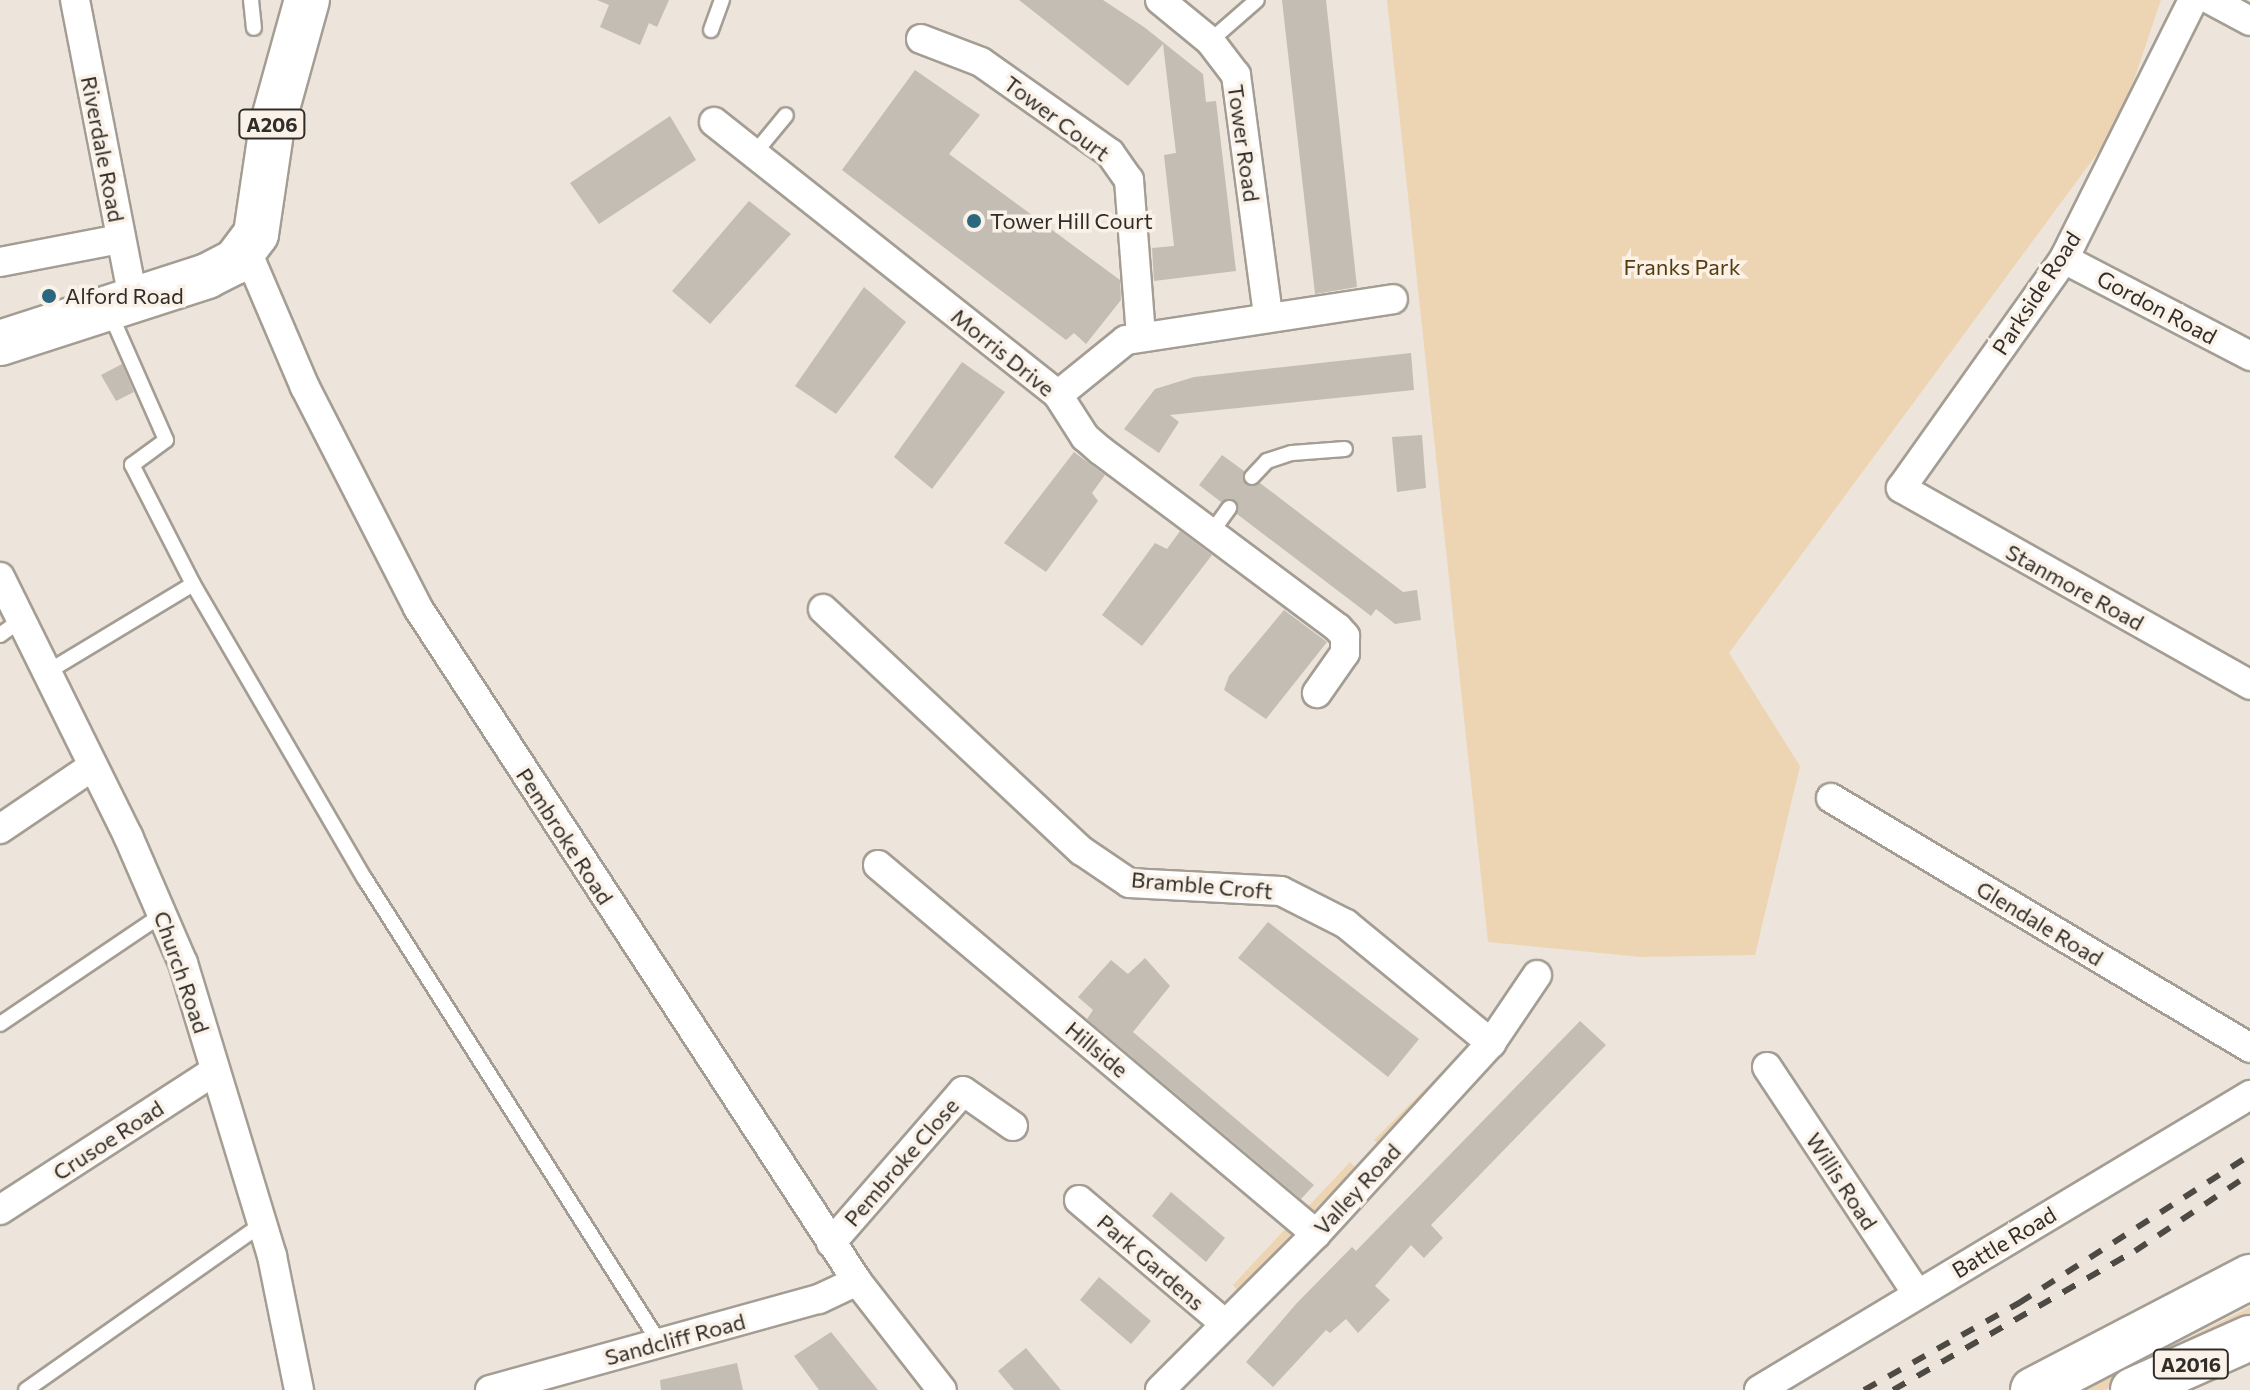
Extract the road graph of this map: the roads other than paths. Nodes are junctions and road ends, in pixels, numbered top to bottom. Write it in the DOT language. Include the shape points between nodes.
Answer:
graph roads {
  1 [pos="75,0"];
  2 [pos="251,0"];
  3 [pos="307,0"];
  4 [pos="722,0"];
  5 [pos="1160,0"];
  6 [pos="1257,0"];
  7 [pos="2193,0"];
  8 [pos="2211,0"];
  9 [pos="2250,21"];
  10 [pos="254,28"];
  11 [pos="711,30"];
  12 [pos="921,39"];
  13 [pos="1210,41"];
  14 [pos="786,115"];
  15 [pos="714,122"];
  16 [pos="754,154"];
  17 [pos="120,239"];
  18 [pos="246,249"];
  19 [pos="2064,259"];
  20 [pos="0,262"];
  21 [pos="1393,299"];
  22 [pos="120,302"];
  23 [pos="1268,316"];
  24 [pos="1141,337"];
  25 [pos="0,343"];
  26 [pos="2250,356"];
  27 [pos="1058,395"];
  28 [pos="1345,449"];
  29 [pos="1252,477"];
  30 [pos="1901,488"];
  31 [pos="1229,508"];
  32 [pos="1211,533"];
  33 [pos="0,577"];
  34 [pos="193,584"];
  35 [pos="823,609"];
  36 [pos="11,627"];
  37 [pos="49,671"];
  38 [pos="2250,685"];
  39 [pos="1317,693"];
  40 [pos="93,766"];
  41 [pos="1831,798"];
  42 [pos="0,829"];
  43 [pos="878,865"];
  44 [pos="163,914"];
  45 [pos="1537,975"];
  46 [pos="0,1024"];
  47 [pos="1491,1043"];
  48 [pos="2250,1048"];
  49 [pos="1767,1067"];
  50 [pos="215,1071"];
  51 [pos="2250,1095"];
  52 [pos="1013,1126"];
  53 [pos="1079,1200"];
  54 [pos="0,1210"];
  55 [pos="262,1224"];
  56 [pos="1316,1234"];
  57 [pos="831,1243"];
  58 [pos="2250,1277"];
  59 [pos="857,1281"];
  60 [pos="1917,1294"];
  61 [pos="1224,1323"];
  62 [pos="2250,1338"];
  63 [pos="659,1342"];
  64 [pos="508,1388"];
  65 [pos="26,1390"];
  66 [pos="299,1390"];
  67 [pos="942,1390"];
  68 [pos="1160,1390"];
  69 [pos="1759,1390"];
  70 [pos="2033,1390"];
  71 [pos="2133,1390"];
  1 -- 17 [label="street, Riverdale Road"];
  2 -- 10 [label="lane"];
  3 -- 18 [label="main road, A206" via="272,126 256,234"];
  4 -- 11 [label="lane"];
  5 -- 13 [label="street, Tower Road"];
  6 -- 13 [label="lane"];
  7 -- 19 [label="street, Parkside Road"];
  8 -- 9 [label="street"];
  12 -- 24 [label="street, Tower Court" via="981,62 1110,153 1129,180"];
  13 -- 23 [label="street, Tower Road" via="1236,75 1241,97"];
  14 -- 16 [label="lane"];
  15 -- 16 [label="street, Morris Drive"];
  16 -- 27 [label="street, Morris Drive"];
  17 -- 20 [label="street"];
  17 -- 22 [label="street, Riverdale Road"];
  18 -- 22 [label="main road" via="235,262 207,276"];
  18 -- 57 [label="street, Pembroke Road" via="305,387 418,608"];
  19 -- 26 [label="street, Gordon Road"];
  19 -- 30 [label="street, Parkside Road"];
  21 -- 23 [label="street"];
  22 -- 25 [label="main road"];
  22 -- 34 [label="lane" via="166,440 132,465"];
  23 -- 24 [label="street"];
  24 -- 27 [label="street" via="1126,340"];
  27 -- 32 [label="street, Morris Drive" via="1085,437"];
  28 -- 29 [label="lane" via="1292,453 1267,461"];
  30 -- 38 [label="street, Stanmore Road"];
  31 -- 32 [label="lane"];
  32 -- 39 [label="street, Morris Drive" via="1345,636 1342,661"];
  33 -- 36 [label="street, Church Road"];
  34 -- 37 [label="lane"];
  34 -- 63 [label="lane" via="365,879"];
  35 -- 47 [label="street, Bramble Croft" via="1082,851 1129,883 1281,891 1346,924"];
  36 -- 37 [label="street, Church Road"];
  37 -- 40 [label="street, Church Road"];
  40 -- 42 [label="street"];
  40 -- 44 [label="street, Church Road"];
  41 -- 48 [label="street, Glendale Road"];
  43 -- 56 [label="street, Hillside"];
  44 -- 46 [label="lane"];
  44 -- 50 [label="street, Church Road"];
  45 -- 47 [label="street, Valley Road"];
  47 -- 56 [label="street, Valley Road"];
  49 -- 60 [label="street, Willis Road"];
  50 -- 54 [label="street, Crusoe Road"];
  50 -- 55 [label="street, Church Road"];
  51 -- 60 [label="street, Battle Road"];
  52 -- 57 [label="street, Pembroke Close" via="963,1091"];
  53 -- 61 [label="street, Park Gardens"];
  55 -- 65 [label="lane"];
  55 -- 66 [label="street, Church Road"];
  56 -- 61 [label="street, Valley Road"];
  57 -- 59 [label="street, Pembroke Road"];
  58 -- 70 [label="main road"];
  59 -- 63 [label="street, Sandcliff Road" via="819,1299"];
  59 -- 67 [label="street, Pembroke Road"];
  60 -- 69 [label="street, Battle Road"];
  61 -- 68 [label="street, Valley Road"];
  62 -- 71 [label="main road, A2016"];
  63 -- 64 [label="street, Sandcliff Road"];
}
